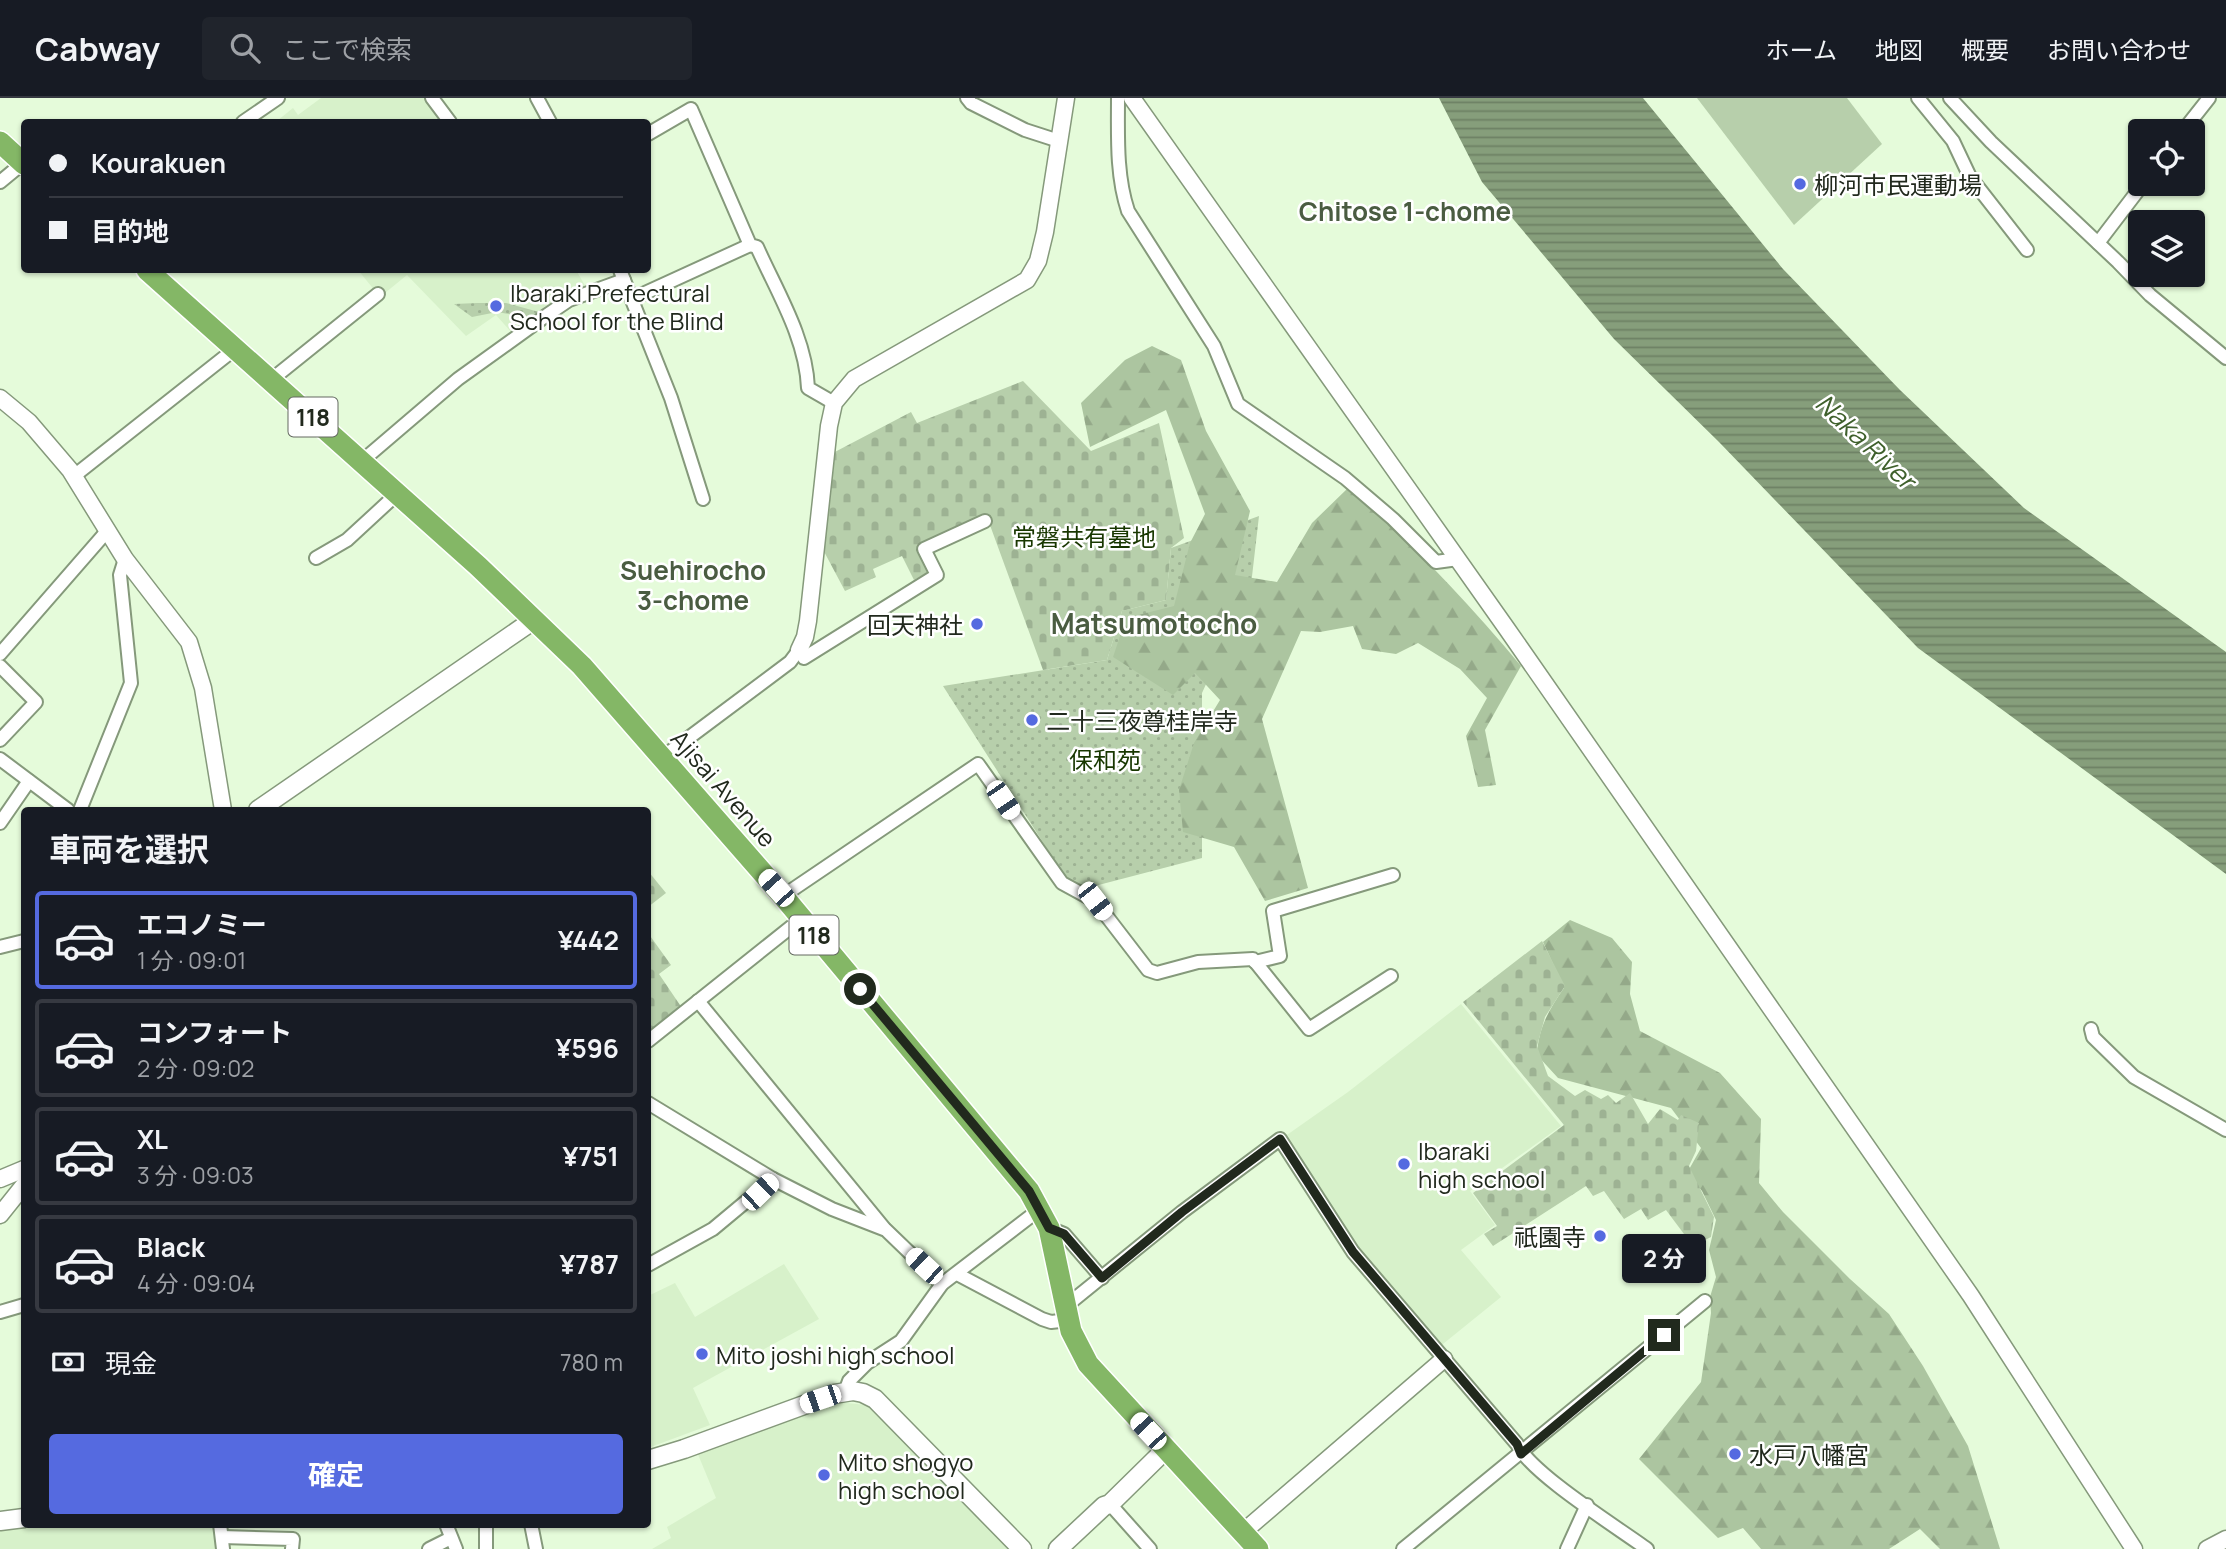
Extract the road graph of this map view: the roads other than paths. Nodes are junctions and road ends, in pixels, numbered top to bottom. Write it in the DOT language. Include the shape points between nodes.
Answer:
graph roads {
  1 [pos="278,98"];
  2 [pos="432,98"];
  3 [pos="537,98"];
  4 [pos="967,98"];
  5 [pos="1066,98"];
  6 [pos="1118,98"];
  7 [pos="1132,98"];
  8 [pos="1918,98"];
  9 [pos="1950,98"];
  10 [pos="2209,98"];
  11 [pos="694,104"];
  12 [pos="247,119"];
  13 [pos="448,119"];
  14 [pos="548,119"];
  15 [pos="2192,119"];
  16 [pos="651,132"];
  17 [pos="1059,141"];
  18 [pos="0,142"];
  19 [pos="21,160"];
  20 [pos="21,165"];
  21 [pos="0,182"];
  22 [pos="2134,196"];
  23 [pos="2098,243"];
  24 [pos="750,245"];
  25 [pos="2026,250"];
  26 [pos="150,273"];
  27 [pos="622,275"];
  28 [pos="378,294"];
  29 [pos="632,299"];
  30 [pos="236,348"];
  31 [pos="2226,358"];
  32 [pos="271,380"];
  33 [pos="0,398"];
  34 [pos="834,403"];
  35 [pos="362,461"];
  36 [pos="74,476"];
  37 [pos="398,493"];
  38 [pos="703,499"];
  39 [pos="985,521"];
  40 [pos="108,530"];
  41 [pos="316,558"];
  42 [pos="125,559"];
  43 [pos="1458,559"];
  44 [pos="535,619"];
  45 [pos="0,654"];
  46 [pos="802,654"];
  47 [pos="0,666"];
  48 [pos="0,740"];
  49 [pos="663,757"];
  50 [pos="0,760"];
  51 [pos="29,781"];
  52 [pos="64,807"];
  53 [pos="81,807"];
  54 [pos="223,807"];
  55 [pos="262,807"];
  56 [pos="0,823"];
  57 [pos="1394,875"];
  58 [pos="783,896"];
  59 [pos="801,919"];
  60 [pos="21,942"];
  61 [pos="0,947"];
  62 [pos="1255,962"];
  63 [pos="1391,976"];
  64 [pos="698,1001"];
  65 [pos="2091,1029"];
  66 [pos="651,1039"];
  67 [pos="651,1105"];
  68 [pos="2226,1130"];
  69 [pos="21,1170"];
  70 [pos="0,1179"];
  71 [pos="773,1180"];
  72 [pos="21,1189"];
  73 [pos="0,1215"];
  74 [pos="1045,1218"];
  75 [pos="886,1230"];
  76 [pos="651,1263"];
  77 [pos="957,1274"];
  78 [pos="1102,1278"];
  79 [pos="942,1284"];
  80 [pos="1704,1301"];
  81 [pos="21,1305"];
  82 [pos="0,1312"];
  83 [pos="1067,1313"];
  84 [pos="1444,1359"];
  85 [pos="845,1392"];
  86 [pos="1165,1450"];
  87 [pos="1521,1454"];
  88 [pos="651,1459"];
  89 [pos="1110,1504"];
  90 [pos="1587,1505"];
  91 [pos="21,1518"];
  92 [pos="0,1521"];
  93 [pos="486,1528"];
  94 [pos="532,1528"];
  95 [pos="1242,1532"];
  96 [pos="222,1537"];
  97 [pos="2226,1539"];
  98 [pos="454,1544"];
  99 [pos="292,1549"];
  100 [pos="429,1549"];
  101 [pos="486,1549"];
  102 [pos="536,1549"];
  103 [pos="1023,1549"];
  104 [pos="1058,1549"];
  105 [pos="1150,1549"];
  106 [pos="1258,1549"];
  107 [pos="1403,1549"];
  108 [pos="1567,1549"];
  109 [pos="1647,1549"];
  110 [pos="2134,1549"];
  111 [pos="2207,1549"];
  1 -- 12 [label="street"];
  2 -- 13 [label="street"];
  3 -- 14 [label="street"];
  4 -- 17 [label="street" via="1025,130"];
  5 -- 17 [label="street"];
  6 -- 43 [label="street" via="1120,173 1128,211 1213,345 1238,404 1345,478 1436,562"];
  7 -- 43 [label="street"];
  8 -- 25 [label="street" via="1953,141 1970,177"];
  9 -- 23 [label="street"];
  10 -- 15 [label="street"];
  11 -- 16 [label="street"];
  11 -- 24 [label="street"];
  17 -- 34 [label="street" via="1041,251 1027,280 854,379"];
  18 -- 19 [label="highway"];
  20 -- 21 [label="street"];
  22 -- 23 [label="street"];
  23 -- 31 [label="street" via="2150,295"];
  24 -- 29 [label="street"];
  24 -- 34 [label="street" via="757,247 795,332 807,365 808,388"];
  26 -- 30 [label="highway, Ajisai Avenue / 118"];
  27 -- 29 [label="street"];
  27 -- 35 [label="street" via="547,315 458,379"];
  28 -- 32 [label="street"];
  29 -- 38 [label="street" via="671,398"];
  30 -- 32 [label="highway, Ajisai Avenue / 118"];
  30 -- 36 [label="street"];
  32 -- 35 [label="highway, Ajisai Avenue / 118"];
  33 -- 36 [label="street" via="29,422"];
  34 -- 46 [label="street"];
  35 -- 37 [label="highway, Ajisai Avenue / 118"];
  36 -- 40 [label="street"];
  37 -- 41 [label="street" via="347,540"];
  37 -- 44 [label="highway, Ajisai Avenue / 118"];
  39 -- 46 [label="street" via="924,549 937,575"];
  40 -- 42 [label="street"];
  40 -- 45 [label="street"];
  42 -- 53 [label="street" via="121,575 131,682"];
  42 -- 54 [label="street" via="190,642 203,688"];
  43 -- 110 [label="street" via="1978,1307"];
  44 -- 49 [label="highway, Ajisai Avenue / 118"];
  44 -- 55 [label="main road"];
  46 -- 49 [label="street"];
  47 -- 48 [label="street" via="36,702"];
  49 -- 58 [label="highway, Ajisai Avenue / 118"];
  50 -- 51 [label="street"];
  51 -- 52 [label="street"];
  51 -- 56 [label="street"];
  57 -- 62 [label="street" via="1273,911 1280,956"];
  58 -- 59 [label="highway, Ajisai Avenue / 118"];
  58 -- 62 [label="street" via="978,764 1062,883 1095,901 1148,970 1157,973 1198,962"];
  59 -- 64 [label="street"];
  59 -- 74 [label="highway, Ajisai Avenue / 118" via="1021,1181"];
  60 -- 61 [label="street"];
  62 -- 63 [label="street" via="1309,1029"];
  64 -- 66 [label="street"];
  64 -- 75 [label="street"];
  65 -- 68 [label="street" via="2093,1038 2134,1077"];
  67 -- 71 [label="street"];
  69 -- 70 [label="street"];
  71 -- 75 [label="street"];
  71 -- 76 [label="street" via="713,1229"];
  72 -- 73 [label="street"];
  74 -- 77 [label="street"];
  74 -- 78 [label="street"];
  74 -- 83 [label="highway, Ajisai Avenue / 118"];
  75 -- 79 [label="street"];
  77 -- 79 [label="street"];
  77 -- 83 [label="street" via="1042,1319 1051,1322"];
  78 -- 83 [label="street"];
  78 -- 84 [label="street" via="1280,1139 1353,1252"];
  79 -- 85 [label="street" via="901,1341 867,1363"];
  80 -- 87 [label="street"];
  81 -- 82 [label="street"];
  83 -- 86 [label="highway, Ajisai Avenue / 118" via="1080,1351 1095,1374"];
  84 -- 87 [label="street"];
  84 -- 95 [label="street"];
  85 -- 88 [label="main road"];
  85 -- 103 [label="main road" via="876,1399"];
  86 -- 89 [label="main road"];
  86 -- 95 [label="highway, Ajisai Avenue / 118"];
  87 -- 90 [label="street"];
  87 -- 107 [label="street"];
  89 -- 104 [label="main road"];
  89 -- 105 [label="street"];
  90 -- 108 [label="street"];
  90 -- 109 [label="street"];
  91 -- 92 [label="main road"];
  93 -- 101 [label="street"];
  94 -- 102 [label="street"];
  95 -- 106 [label="highway, Ajisai Avenue / 118"];
  96 -- 99 [label="street" via="293,1539"];
  97 -- 111 [label="street"];
  98 -- 100 [label="street"];
}
